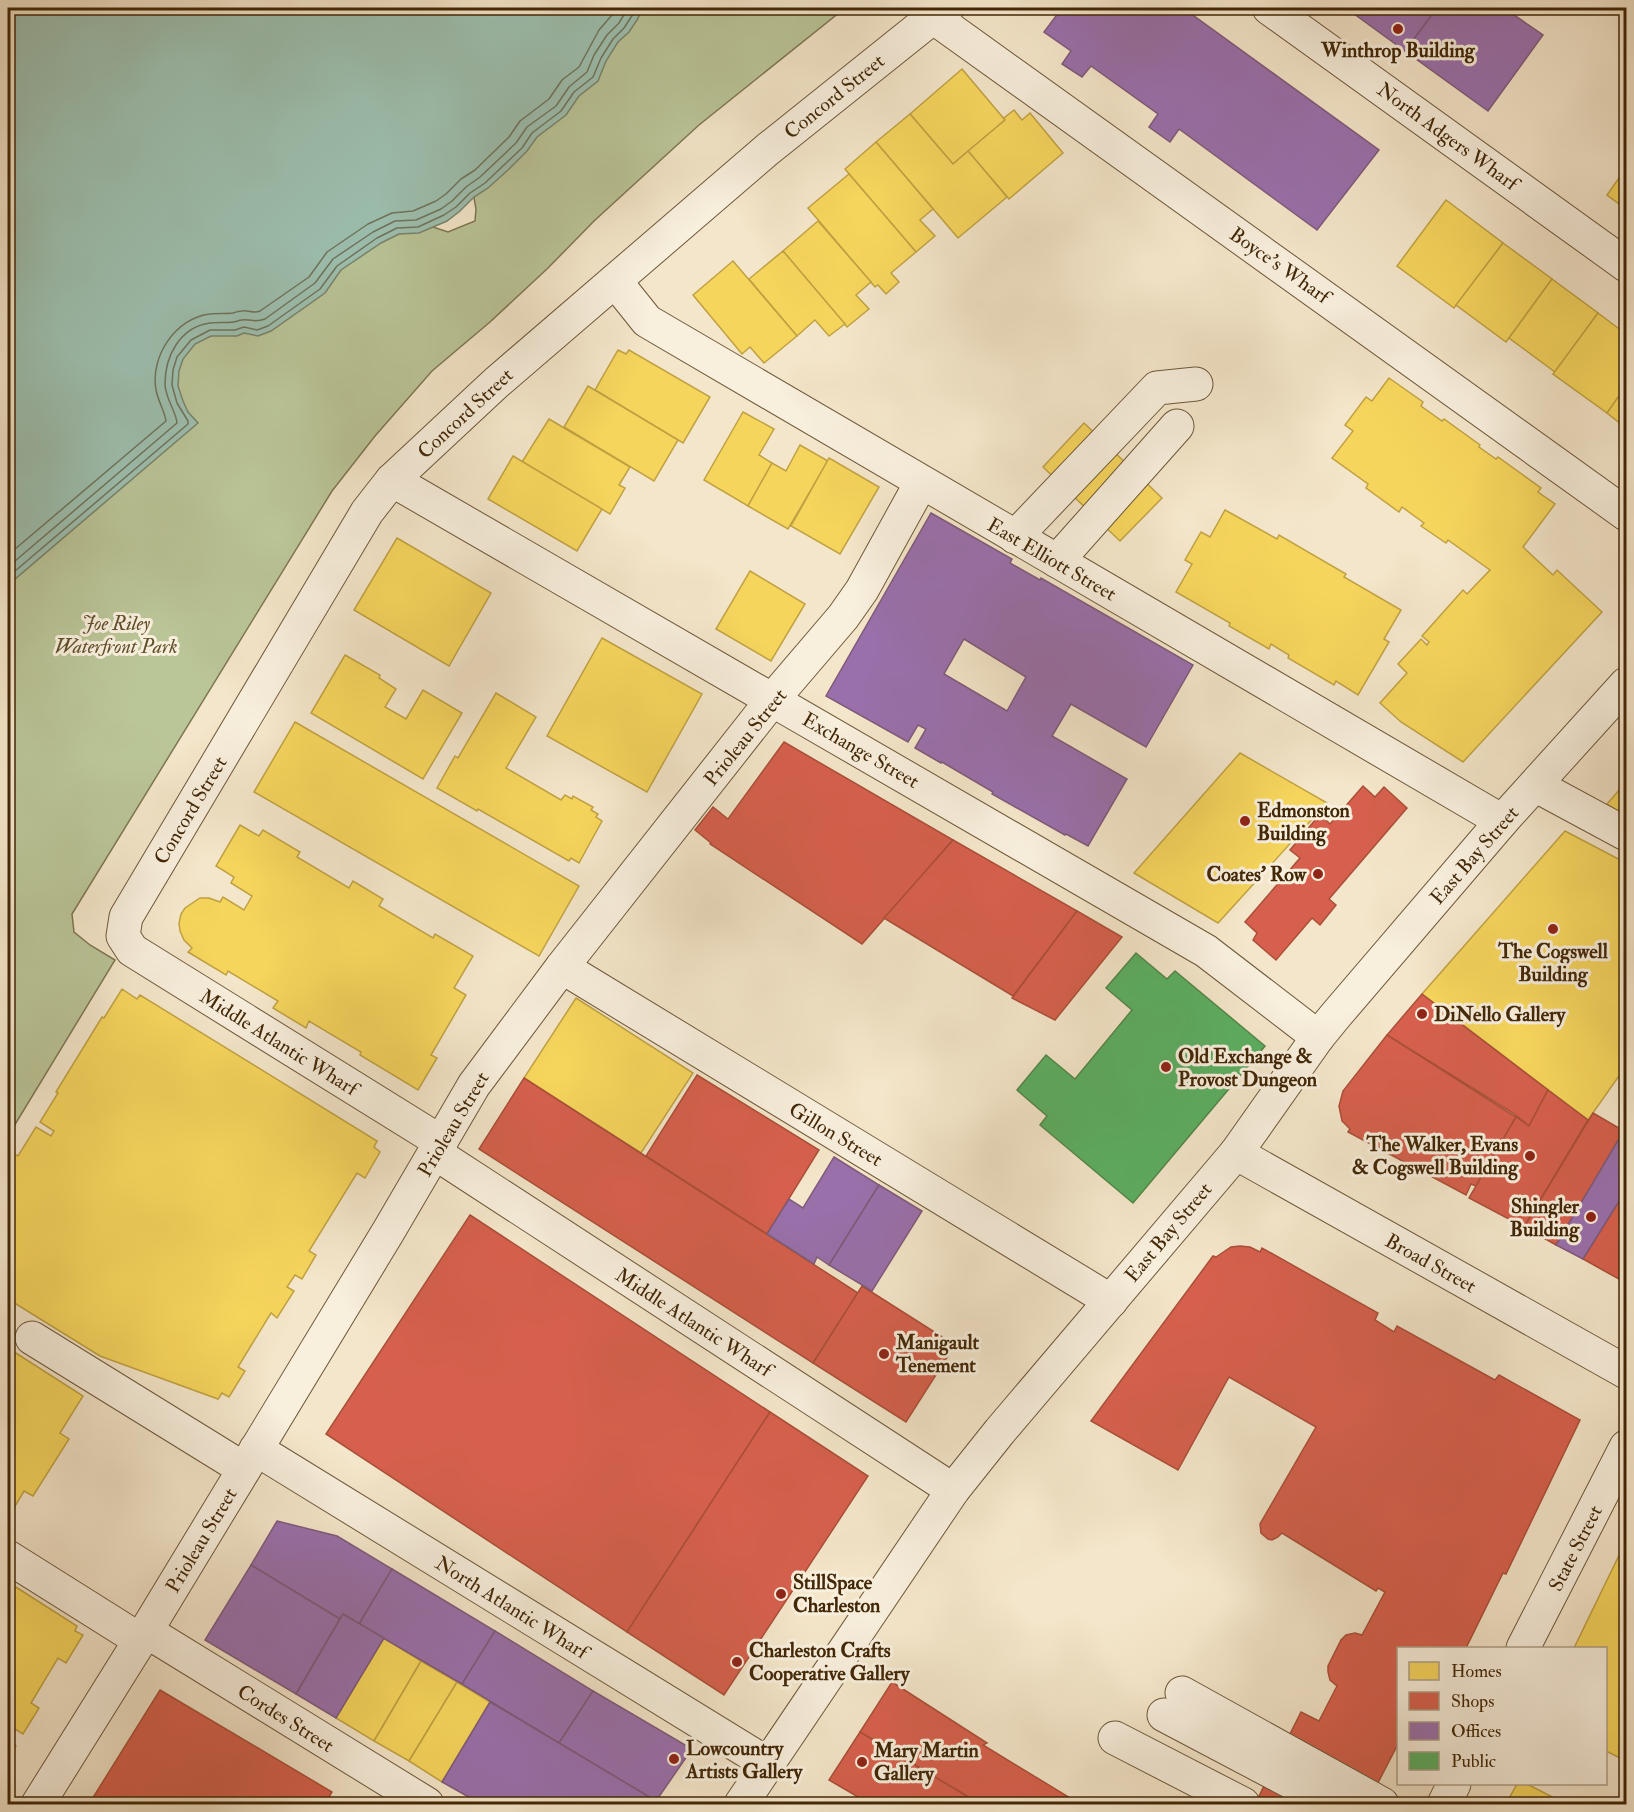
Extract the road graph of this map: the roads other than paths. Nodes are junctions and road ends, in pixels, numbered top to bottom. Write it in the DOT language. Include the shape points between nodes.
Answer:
graph roads {
  1 [pos="1269,8"];
  2 [pos="940,12"];
  3 [pos="1626,265"];
  4 [pos="615,281"];
  5 [pos="1189,385"];
  6 [pos="1177,426"];
  7 [pos="392,480"];
  8 [pos="921,483"];
  9 [pos="1626,514"];
  10 [pos="1036,549"];
  11 [pos="1626,684"];
  12 [pos="773,699"];
  13 [pos="1535,785"];
  14 [pos="1502,821"];
  15 [pos="1626,834"];
  16 [pos="123,936"];
  17 [pos="562,967"];
  18 [pos="1318,1037"];
  19 [pos="438,1148"];
  20 [pos="1236,1153"];
  21 [pos="1111,1301"];
  22 [pos="32,1338"];
  23 [pos="1626,1372"];
  24 [pos="1626,1447"];
  25 [pos="250,1459"];
  26 [pos="953,1490"];
  27 [pos="8,1557"];
  28 [pos="143,1635"];
  29 [pos="1525,1647"];
  30 [pos="1151,1718"];
  31 [pos="768,1764"];
  32 [pos="1454,1785"];
  33 [pos="753,1800"];
  34 [pos="38,1804"];
  35 [pos="427,1804"];
  36 [pos="1243,1804"];
  37 [pos="1286,1804"];
  38 [pos="1333,1804"];
  39 [pos="1382,1804"];
  40 [pos="1444,1804"];
  1 -- 3 [label="street, North Adgers Wharf"];
  2 -- 4 [label="street, Concord Street" via="768,149"];
  2 -- 9 [label="street, Boyce's Wharf"];
  4 -- 7 [label="street, Concord Street" via="496,383"];
  4 -- 8 [label="street, East Elliott Street" via="647,321"];
  5 -- 10 [label="street" via="1157,388"];
  6 -- 10 [label="street"];
  7 -- 12 [label="street, Exchange Street"];
  7 -- 16 [label="street, Concord Street" via="367,512 126,917"];
  8 -- 10 [label="street, East Elliott Street"];
  8 -- 12 [label="street, Prioleau Street" via="843,617"];
  10 -- 14 [label="street, East Elliott Street"];
  11 -- 13 [label="street, East Bay Street"];
  12 -- 17 [label="street, Prioleau Street"];
  12 -- 18 [label="street, Exchange Street" via="1206,951"];
  13 -- 14 [label="street, East Bay Street"];
  13 -- 15 [label="street"];
  14 -- 18 [label="street, East Bay Street"];
  16 -- 19 [label="street, Middle Atlantic Wharf" via="132,950"];
  17 -- 19 [label="street, Prioleau Street" via="474,1085"];
  17 -- 21 [label="street, Gillon Street"];
  18 -- 20 [label="street, East Bay Street"];
  19 -- 25 [label="street, Prioleau Street"];
  19 -- 26 [label="street, Middle Atlantic Wharf"];
  20 -- 21 [label="street, East Bay Street"];
  20 -- 23 [label="street, Broad Street"];
  21 -- 26 [label="street, East Bay Street"];
  22 -- 25 [label="street, North Atlantic Wharf"];
  24 -- 29 [label="street, State Street"];
  25 -- 28 [label="street, Prioleau Street"];
  25 -- 31 [label="street, North Atlantic Wharf"];
  26 -- 31 [label="street, East Bay Street"];
  27 -- 28 [label="street, Cordes Street"];
  28 -- 34 [label="street, Prioleau Street"];
  28 -- 35 [label="street, Cordes Street"];
  30 -- 36 [label="street"];
  30 -- 37 [label="street"];
  30 -- 38 [label="street"];
  30 -- 39 [label="street"];
  31 -- 33 [label="street, East Bay Street"];
  32 -- 40 [label="street"];
}
